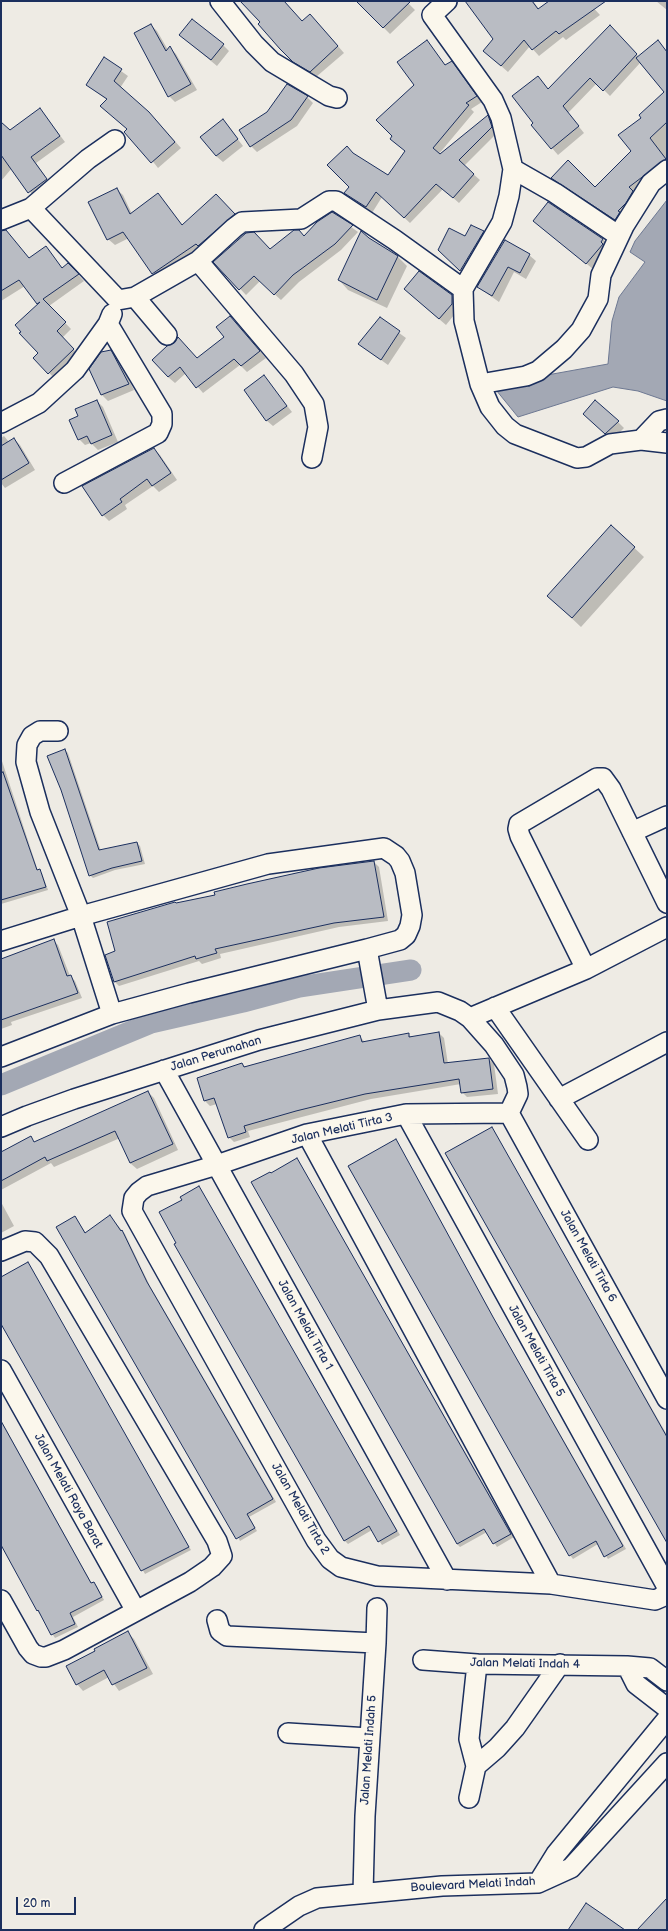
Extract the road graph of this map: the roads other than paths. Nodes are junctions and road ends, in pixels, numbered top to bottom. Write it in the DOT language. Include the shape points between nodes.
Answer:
graph roads {
  1 [pos="220,1"];
  2 [pos="447,1"];
  3 [pos="337,98"];
  4 [pos="115,140"];
  5 [pos="513,169"];
  6 [pos="667,170"];
  7 [pos="30,208"];
  8 [pos="1,220"];
  9 [pos="619,236"];
  10 [pos="198,261"];
  11 [pos="463,289"];
  12 [pos="126,299"];
  13 [pos="108,324"];
  14 [pos="167,335"];
  15 [pos="480,384"];
  16 [pos="667,419"];
  17 [pos="1,422"];
  18 [pos="641,440"];
  19 [pos="667,443"];
  20 [pos="312,458"];
  21 [pos="64,483"];
  22 [pos="58,731"];
  23 [pos="667,816"];
  24 [pos="632,832"];
  25 [pos="667,903"];
  26 [pos="81,916"];
  27 [pos="667,927"];
  28 [pos="1,941"];
  29 [pos="368,953"];
  30 [pos="586,969"];
  31 [pos="377,1003"];
  32 [pos="496,1007"];
  33 [pos="112,1014"];
  34 [pos="470,1018"];
  35 [pos="667,1042"];
  36 [pos="1,1057"];
  37 [pos="164,1070"];
  38 [pos="559,1099"];
  39 [pos="509,1113"];
  40 [pos="406,1114"];
  41 [pos="1,1127"];
  42 [pos="307,1134"];
  43 [pos="588,1140"];
  44 [pos="216,1166"];
  45 [pos="181,1175"];
  46 [pos="1,1251"];
  47 [pos="1,1370"];
  48 [pos="667,1399"];
  49 [pos="447,1580"];
  50 [pos="551,1584"];
  51 [pos="667,1587"];
  52 [pos="1,1600"];
  53 [pos="377,1608"];
  54 [pos="136,1611"];
  55 [pos="217,1620"];
  56 [pos="376,1642"];
  57 [pos="423,1660"];
  58 [pos="477,1664"];
  59 [pos="560,1664"];
  60 [pos="627,1666"];
  61 [pos="667,1681"];
  62 [pos="667,1708"];
  63 [pos="667,1719"];
  64 [pos="288,1733"];
  65 [pos="369,1738"];
  66 [pos="667,1763"];
  67 [pos="476,1766"];
  68 [pos="469,1798"];
  69 [pos="538,1883"];
  70 [pos="363,1893"];
  71 [pos="264,1930"];
  1 -- 3 [label="street" via="254,44 272,62 329,96"];
  2 -- 5 [label="street" via="432,15 494,100"];
  4 -- 7 [label="street" via="88,159"];
  5 -- 9 [label="street" via="555,192"];
  5 -- 11 [label="street" via="502,222"];
  6 -- 9 [label="street" via="650,183"];
  7 -- 8 [label="street"];
  7 -- 12 [label="street"];
  9 -- 15 [label="street" via="600,275 598,299 581,330 564,349 538,371 526,376"];
  10 -- 11 [label="street" via="242,222 301,219 329,201 336,201"];
  10 -- 12 [label="street"];
  10 -- 20 [label="street" via="294,374 314,404 318,427"];
  11 -- 15 [label="street" via="464,321"];
  12 -- 13 [label="street"];
  12 -- 14 [label="street"];
  13 -- 17 [label="street" via="75,370 39,403"];
  13 -- 21 [label="street" via="162,414 162,424 158,433"];
  15 -- 18 [label="street" via="490,407 505,426 515,434 567,456 586,457 610,444"];
  16 -- 18 [label="street" via="659,421"];
  18 -- 19 [label="street"];
  22 -- 26 [label="street" via="40,732 32,736 27,744 26,762 40,812"];
  23 -- 24 [label="street"];
  24 -- 25 [label="street"];
  24 -- 30 [label="street" via="612,789 603,778 597,778 519,824 520,836"];
  26 -- 28 [label="street"];
  26 -- 29 [label="street" via="268,864 384,848 400,861 405,873 412,915 406,935"];
  26 -- 33 [label="street"];
  27 -- 30 [label="street"];
  29 -- 31 [label="street"];
  29 -- 33 [label="street" via="189,993"];
  30 -- 32 [label="street"];
  31 -- 34 [label="street, Jalan Perumahan" via="438,1002"];
  31 -- 37 [label="street, Jalan Perumahan"];
  32 -- 34 [label="street"];
  32 -- 38 [label="street"];
  33 -- 36 [label="street"];
  34 -- 39 [label="street" via="494,1045 514,1075 518,1094"];
  35 -- 38 [label="street"];
  37 -- 41 [label="street, Jalan Perumahan" via="74,1099"];
  37 -- 44 [label="street, Jalan Melati Tirta 1"];
  38 -- 43 [label="street"];
  39 -- 40 [label="street, Jalan Melati Tirta 3"];
  39 -- 48 [label="street, Jalan Melati Tirta 6"];
  40 -- 42 [label="street, Jalan Melati Tirta 3"];
  40 -- 51 [label="street, Jalan Melati Tirta 5"];
  42 -- 44 [label="street, Jalan Melati Tirta 3"];
  42 -- 50 [label="street"];
  44 -- 45 [label="street, Jalan Melati Tirta 3"];
  44 -- 49 [label="street, Jalan Melati Tirta 1"];
  45 -- 49 [label="street, Jalan Melati Tirta 2" via="147,1186 138,1192 132,1204 132,1211 323,1552 330,1560 358,1572 378,1576"];
  46 -- 54 [label="street" via="25,1241 34,1242 49,1256 221,1551 222,1556 212,1567"];
  47 -- 54 [label="street, Jalan Melati Raya Barat"];
  49 -- 50 [label="street, Jalan Melati Tirta 2"];
  50 -- 51 [label="street, Jalan Melati Tirta 2" via="655,1600 662,1597"];
  52 -- 54 [label="street" via="28,1648 33,1654 41,1657 54,1655"];
  53 -- 56 [label="street, Jalan Melati Indah 5"];
  55 -- 56 [label="street" via="220,1631 227,1636"];
  56 -- 65 [label="street, Jalan Melati Indah 5"];
  57 -- 58 [label="street, Jalan Melati Indah 4"];
  58 -- 59 [label="street, Jalan Melati Indah 4"];
  58 -- 67 [label="street" via="469,1739"];
  59 -- 60 [label="street, Jalan Melati Indah 4"];
  59 -- 67 [label="street" via="515,1728"];
  60 -- 61 [label="street, Jalan Melati Indah 4" via="650,1668"];
  60 -- 62 [label="street" via="636,1684"];
  63 -- 69 [label="street" via="556,1854"];
  64 -- 65 [label="street"];
  65 -- 70 [label="street, Jalan Melati Indah 5"];
  66 -- 69 [label="street, Boulevard Melati Indah" via="571,1868"];
  67 -- 68 [label="street"];
  69 -- 70 [label="street, Boulevard Melati Indah" via="442,1886"];
  70 -- 71 [label="street, Boulevard Melati Indah" via="308,1902"];
}
